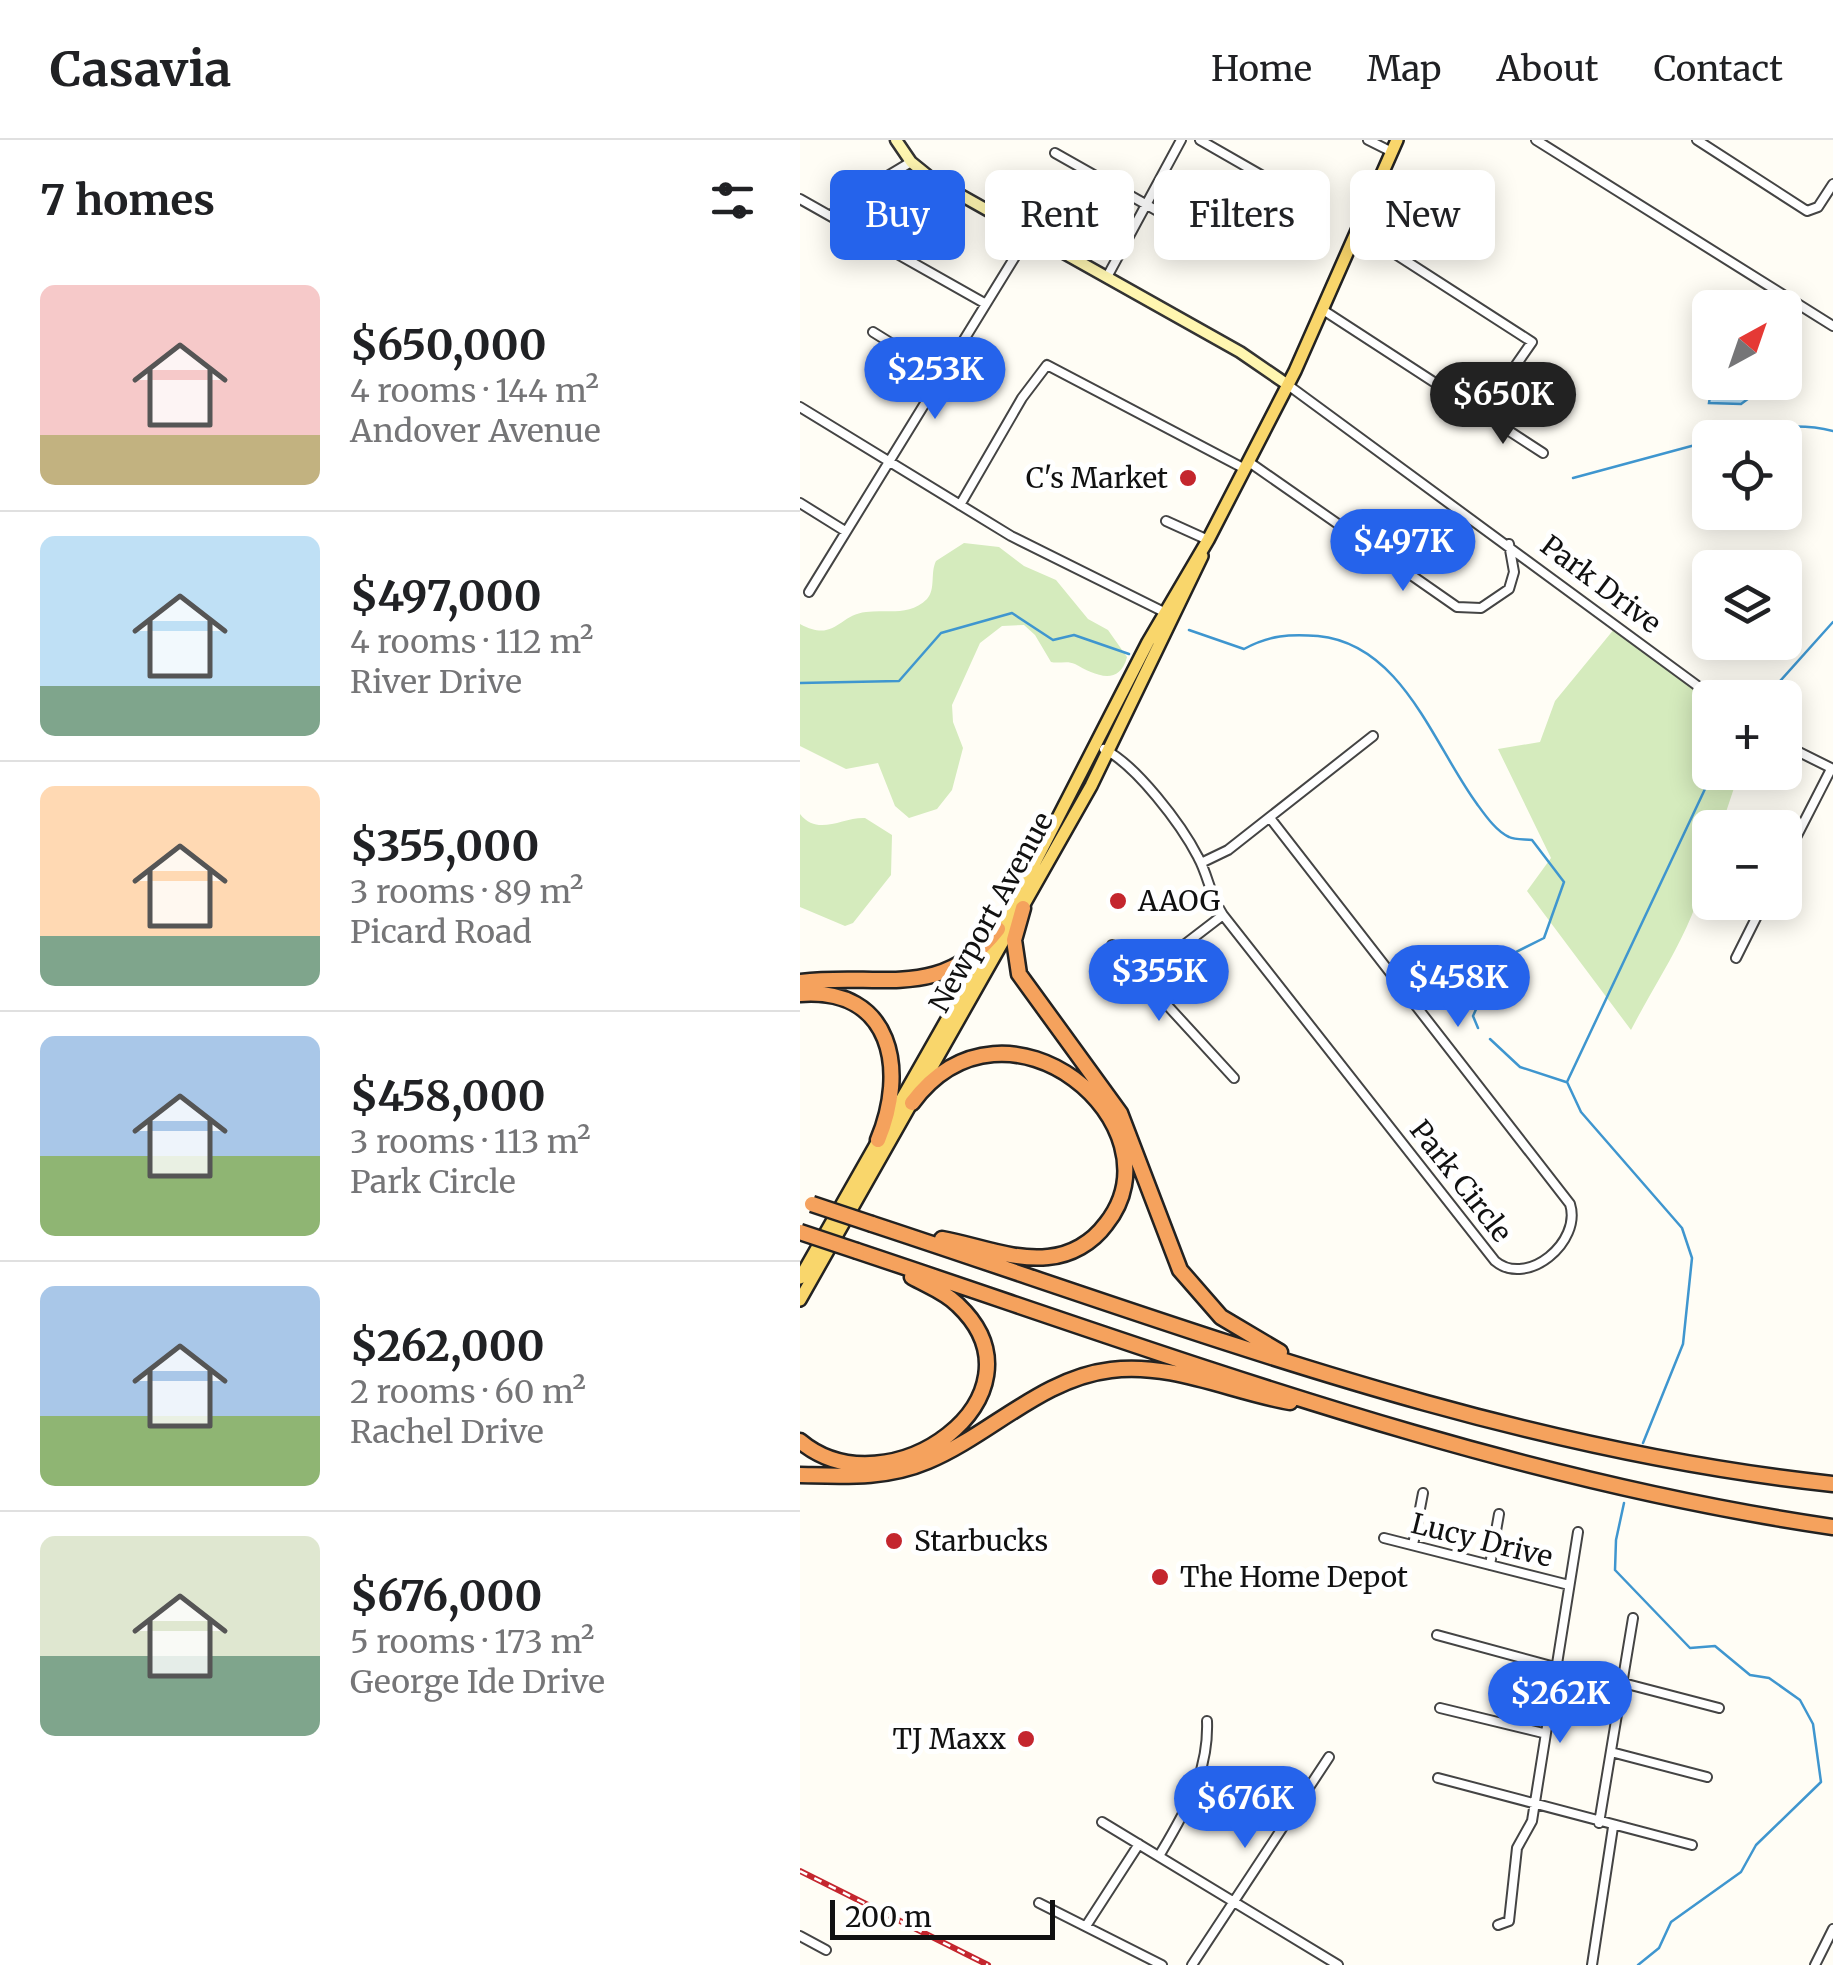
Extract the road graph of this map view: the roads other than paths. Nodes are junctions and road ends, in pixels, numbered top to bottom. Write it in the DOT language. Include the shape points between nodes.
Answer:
graph roads {
  1 [pos="896,140"];
  2 [pos="1181,140"];
  3 [pos="1200,140"];
  4 [pos="1368,140"];
  5 [pos="1536,140"];
  6 [pos="1697,140"];
  7 [pos="1394,146"];
  8 [pos="1055,153"];
  9 [pos="912,162"];
  10 [pos="898,170"];
  11 [pos="1252,170"];
  12 [pos="1384,170"];
  13 [pos="1833,184"];
  14 [pos="800,199"];
  15 [pos="1146,204"];
  16 [pos="985,209"];
  17 [pos="1154,209"];
  18 [pos="830,215"];
  19 [pos="1350,249"];
  20 [pos="908,260"];
  21 [pos="1013,260"];
  22 [pos="1076,260"];
  23 [pos="1404,260"];
  24 [pos="1107,277"];
  25 [pos="986,304"];
  26 [pos="1324,310"];
  27 [pos="1833,326"];
  28 [pos="873,332"];
  29 [pos="942,375"];
  30 [pos="1288,385"];
  31 [pos="800,407"];
  32 [pos="1484,411"];
  33 [pos="1543,452"];
  34 [pos="888,462"];
  35 [pos="1247,466"];
  36 [pos="800,503"];
  37 [pos="960,505"];
  38 [pos="1166,521"];
  39 [pos="846,531"];
  40 [pos="1208,540"];
  41 [pos="1509,544"];
  42 [pos="809,592"];
  43 [pos="1164,612"];
  44 [pos="1692,681"];
  45 [pos="1373,736"];
  46 [pos="1102,748"];
  47 [pos="1802,753"];
  48 [pos="1832,769"];
  49 [pos="1270,818"];
  50 [pos="1802,827"];
  51 [pos="1202,862"];
  52 [pos="1023,908"];
  53 [pos="1224,915"];
  54 [pos="1755,920"];
  55 [pos="998,929"];
  56 [pos="1112,945"];
  57 [pos="1736,958"];
  58 [pos="1141,978"];
  59 [pos="800,982"];
  60 [pos="800,994"];
  61 [pos="1234,1078"];
  62 [pos="912,1104"];
  63 [pos="878,1140"];
  64 [pos="806,1202"];
  65 [pos="800,1232"];
  66 [pos="896,1232"];
  67 [pos="886,1261"];
  68 [pos="800,1278"];
  69 [pos="800,1300"];
  70 [pos="1326,1375"];
  71 [pos="1336,1410"];
  72 [pos="800,1441"];
  73 [pos="800,1475"];
  74 [pos="1833,1484"];
  75 [pos="1423,1493"];
  76 [pos="1499,1514"];
  77 [pos="1833,1527"];
  78 [pos="1578,1532"];
  79 [pos="1384,1538"];
  80 [pos="1413,1545"];
  81 [pos="1490,1565"];
  82 [pos="1569,1585"];
  83 [pos="1633,1618"];
  84 [pos="1437,1634"];
  85 [pos="1555,1667"];
  86 [pos="1623,1684"];
  87 [pos="1440,1708"];
  88 [pos="1720,1708"];
  89 [pos="1208,1721"];
  90 [pos="1543,1733"];
  91 [pos="1612,1752"];
  92 [pos="1329,1757"];
  93 [pos="1707,1776"];
  94 [pos="1438,1778"];
  95 [pos="1534,1804"];
  96 [pos="1102,1822"];
  97 [pos="1599,1823"];
  98 [pos="1613,1827"];
  99 [pos="1140,1844"];
  100 [pos="1692,1844"];
  101 [pos="1159,1856"];
  102 [pos="1039,1903"];
  103 [pos="1236,1903"];
  104 [pos="1498,1925"];
  105 [pos="1086,1926"];
  106 [pos="1833,1928"];
  107 [pos="800,1936"];
  108 [pos="826,1950"];
  109 [pos="1162,1965"];
  110 [pos="1192,1965"];
  111 [pos="1338,1965"];
  112 [pos="1592,1965"];
  113 [pos="1815,1965"];
  1 -- 9 [label="street"];
  2 -- 15 [label="street"];
  3 -- 11 [label="street"];
  4 -- 7 [label="street"];
  5 -- 27 [label="street"];
  6 -- 13 [label="street" via="1812,211"];
  7 -- 12 [label="main road, Newport Avenue"];
  8 -- 15 [label="street"];
  9 -- 10 [label="street"];
  9 -- 16 [label="street"];
  14 -- 18 [label="street"];
  15 -- 17 [label="street"];
  15 -- 24 [label="street"];
  19 -- 26 [label="main road, Newport Avenue"];
  20 -- 25 [label="street"];
  21 -- 25 [label="street"];
  22 -- 24 [label="street"];
  23 -- 32 [label="street" via="1532,344"];
  24 -- 30 [label="street"];
  25 -- 29 [label="street"];
  26 -- 30 [label="main road, Newport Avenue"];
  26 -- 32 [label="street"];
  28 -- 29 [label="street"];
  29 -- 34 [label="street"];
  30 -- 35 [label="main road, Newport Avenue"];
  30 -- 41 [label="street, Park Drive"];
  31 -- 34 [label="street"];
  32 -- 33 [label="street"];
  34 -- 37 [label="street"];
  34 -- 39 [label="street"];
  35 -- 37 [label="street" via="1047,365"];
  35 -- 40 [label="main road, Newport Avenue"];
  35 -- 41 [label="street" via="1458,607 1481,608 1509,589"];
  36 -- 39 [label="street"];
  37 -- 43 [label="street"];
  38 -- 40 [label="street"];
  39 -- 42 [label="street"];
  40 -- 43 [label="main road, Newport Avenue"];
  40 -- 46 [label="main road, Newport Avenue" via="1183,604"];
  41 -- 44 [label="street, Park Drive"];
  43 -- 46 [label="main road, Newport Avenue"];
  45 -- 49 [label="street"];
  46 -- 51 [label="street, Park Circle" via="1131,767"];
  46 -- 52 [label="main road, Newport Avenue"];
  46 -- 55 [label="main road, Newport Avenue"];
  47 -- 48 [label="street"];
  48 -- 50 [label="street"];
  49 -- 51 [label="street"];
  49 -- 53 [label="street, Park Circle" via="1570,1204 1572,1226 1556,1248 1520,1272 1495,1261"];
  51 -- 53 [label="street, Park Circle" via="1209,893"];
  52 -- 62 [label="main road, Newport Avenue"];
  52 -- 70 [label="highway" via="1014,940 1019,974 1120,1113 1184,1277 1234,1326"];
  53 -- 58 [label="street"];
  54 -- 57 [label="street"];
  55 -- 59 [label="highway" via="968,962 941,976"];
  55 -- 63 [label="main road, Newport Avenue"];
  56 -- 58 [label="street"];
  58 -- 61 [label="street"];
  60 -- 63 [label="highway" via="850,1004 885,1038 895,1088"];
  62 -- 66 [label="highway" via="941,1072 972,1056 1044,1062 1077,1080 1104,1109 1122,1151 1124,1182 1107,1224 1060,1255 1023,1256"];
  62 -- 69 [label="main road, Newport Avenue"];
  63 -- 68 [label="main road, Newport Avenue"];
  64 -- 66 [label="highway, bridge"];
  65 -- 67 [label="highway, bridge"];
  66 -- 70 [label="highway"];
  67 -- 71 [label="highway"];
  67 -- 72 [label="highway" via="946,1296 974,1325 984,1362 976,1403 947,1438 890,1461 845,1464"];
  70 -- 74 [label="highway" via="1556,1439"];
  71 -- 73 [label="highway" via="1160,1372 1114,1369 1063,1384 908,1468"];
  71 -- 77 [label="highway" via="1590,1482"];
  75 -- 80 [label="street"];
  76 -- 81 [label="street"];
  78 -- 82 [label="street"];
  79 -- 80 [label="street, Lucy Drive"];
  80 -- 81 [label="street, Lucy Drive"];
  81 -- 82 [label="street, Lucy Drive"];
  82 -- 85 [label="street"];
  83 -- 86 [label="street"];
  84 -- 85 [label="street"];
  85 -- 90 [label="street"];
  86 -- 88 [label="street"];
  86 -- 91 [label="street"];
  87 -- 90 [label="street"];
  89 -- 101 [label="street" via="1196,1790"];
  90 -- 95 [label="street"];
  91 -- 93 [label="street"];
  91 -- 97 [label="street"];
  92 -- 103 [label="street"];
  94 -- 95 [label="street"];
  95 -- 97 [label="street"];
  95 -- 104 [label="street" via="1517,1848 1509,1922"];
  96 -- 99 [label="street"];
  97 -- 98 [label="street"];
  98 -- 100 [label="street"];
  98 -- 112 [label="street"];
  99 -- 101 [label="street"];
  99 -- 105 [label="street"];
  101 -- 103 [label="street"];
  102 -- 105 [label="street"];
  103 -- 110 [label="street"];
  103 -- 111 [label="street"];
  105 -- 109 [label="street"];
  106 -- 113 [label="street"];
  107 -- 108 [label="street"];
}
